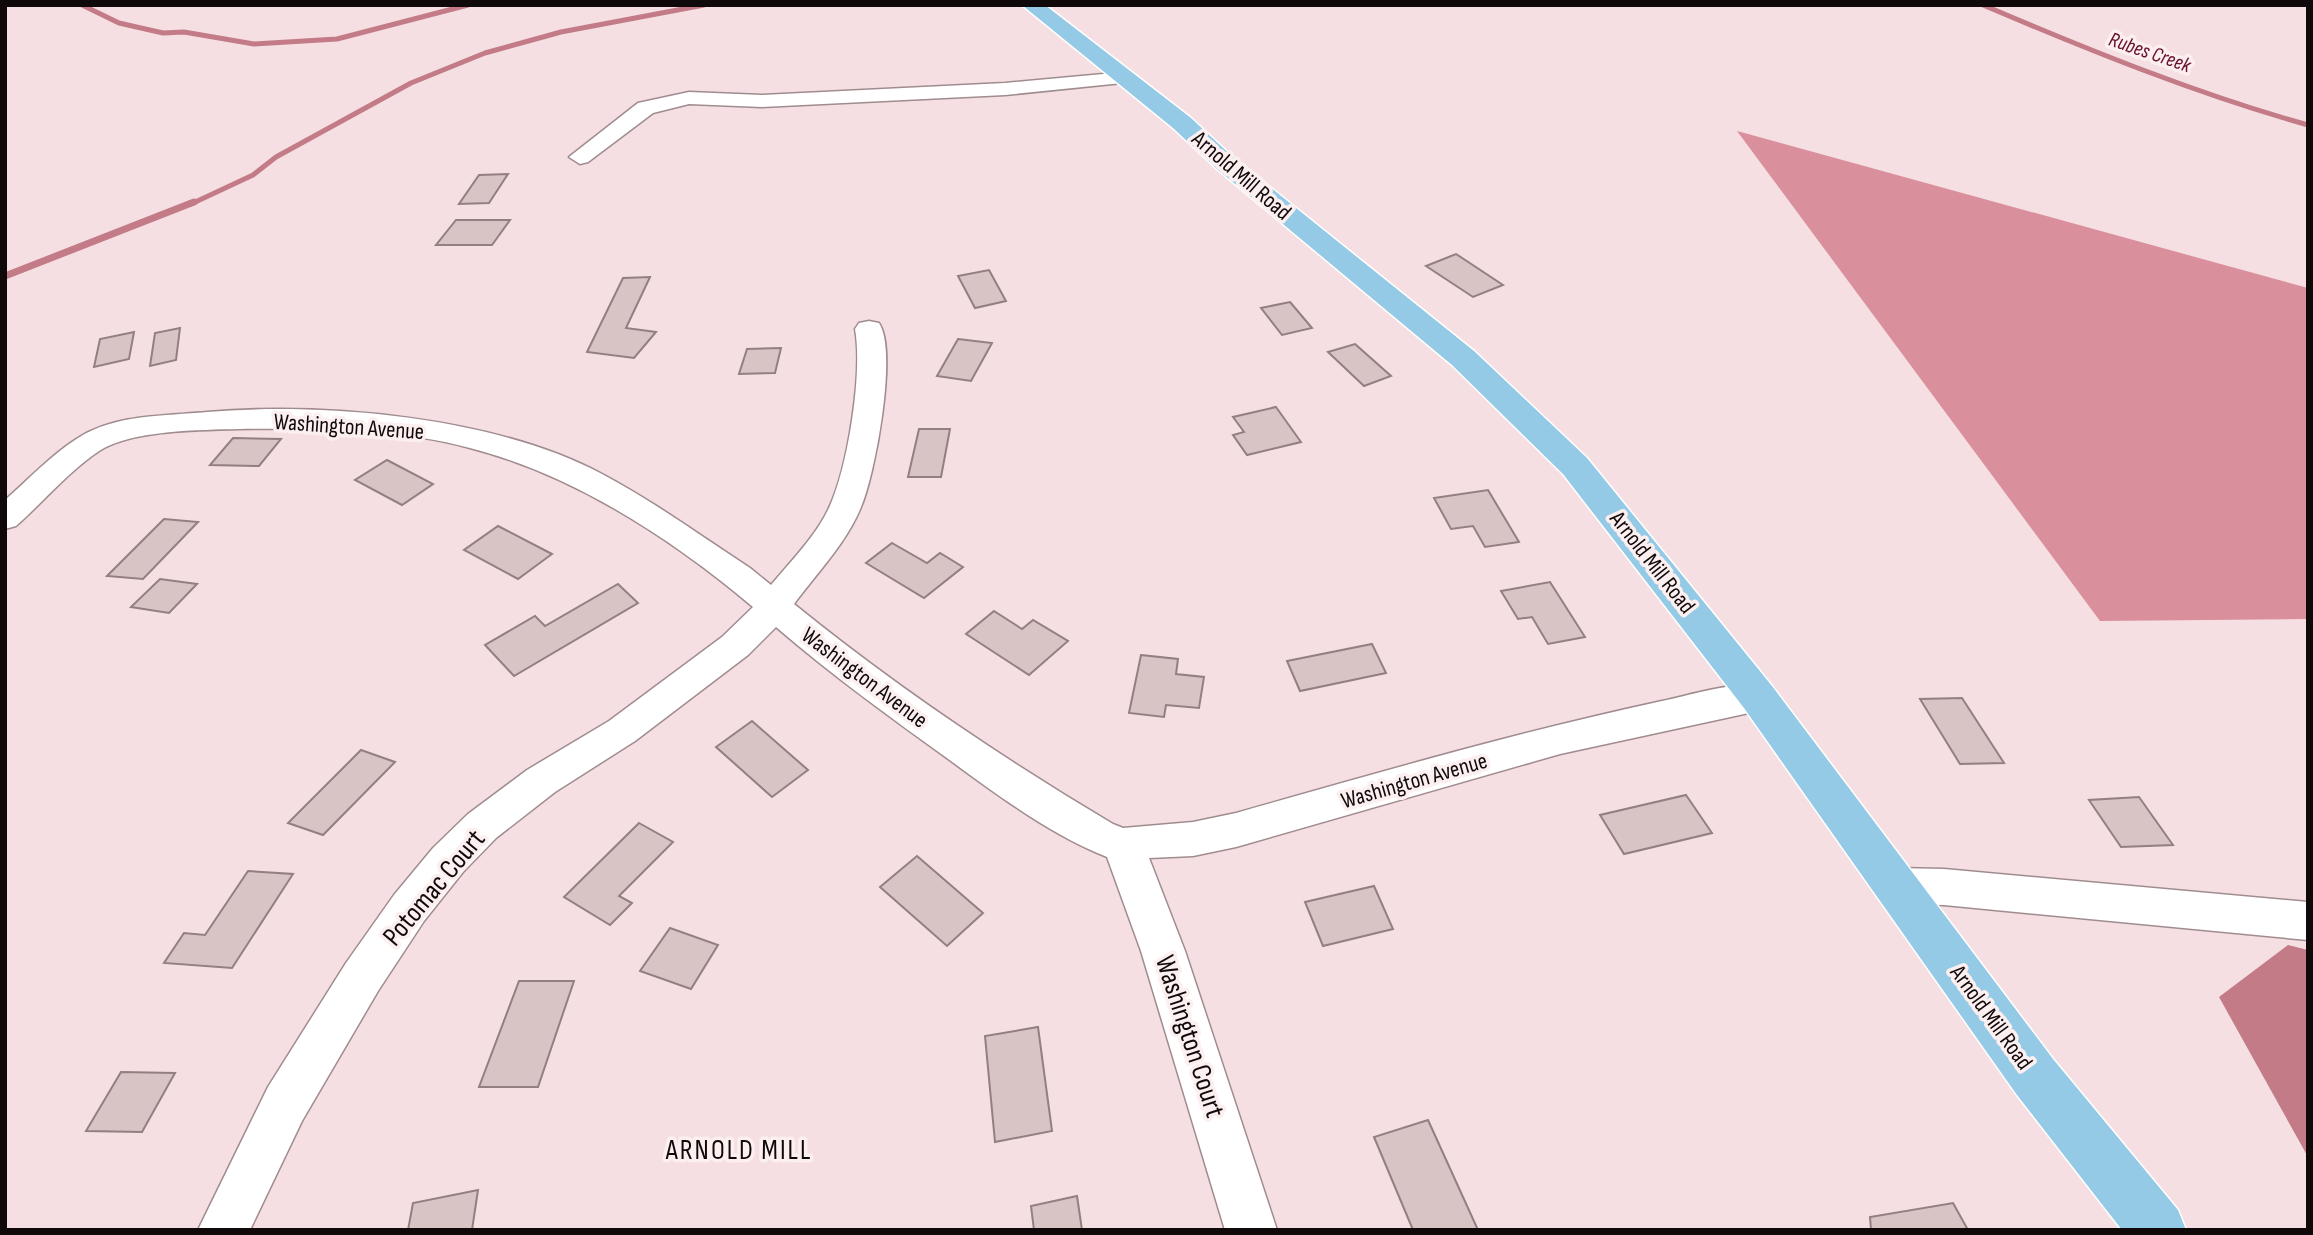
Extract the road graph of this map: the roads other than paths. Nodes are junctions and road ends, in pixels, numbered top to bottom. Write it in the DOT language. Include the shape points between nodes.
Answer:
graph roads {
  1 [pos="1032,5"];
  2 [pos="1125,78"];
  3 [pos="580,157"];
  4 [pos="869,329"];
  5 [pos="5,517"];
  6 [pos="773,606"];
  7 [pos="1758,697"];
  8 [pos="1123,845"];
  9 [pos="1896,886"];
  10 [pos="2308,921"];
  11 [pos="223,1230"];
  12 [pos="1251,1230"];
  13 [pos="2158,1230"];
  1 -- 2 [label="main road, Arnold Mill Road"];
  2 -- 3 [label="street" via="762,101 689,98 646,108"];
  2 -- 7 [label="main road, Arnold Mill Road" via="1463,358 1534,424 1633,535"];
  4 -- 6 [label="street, Potomac Court" via="873,349 866,422 845,508"];
  5 -- 6 [label="street, Washington Avenue" via="89,444 131,428 290,419 403,427 471,438 589,480 738,576"];
  6 -- 8 [label="street, Washington Avenue" via="848,668 1008,781 1073,822"];
  6 -- 11 [label="street, Potomac Court" via="735,646 622,731 541,781 482,826 448,860 409,908 306,1069"];
  7 -- 8 [label="street, Washington Avenue" via="1514,751 1236,830"];
  7 -- 9 [label="main road, Arnold Mill Road"];
  8 -- 12 [label="street, Washington Court" via="1167,964"];
  9 -- 10 [label="street"];
  9 -- 13 [label="main road, Arnold Mill Road" via="2035,1077"];
}
